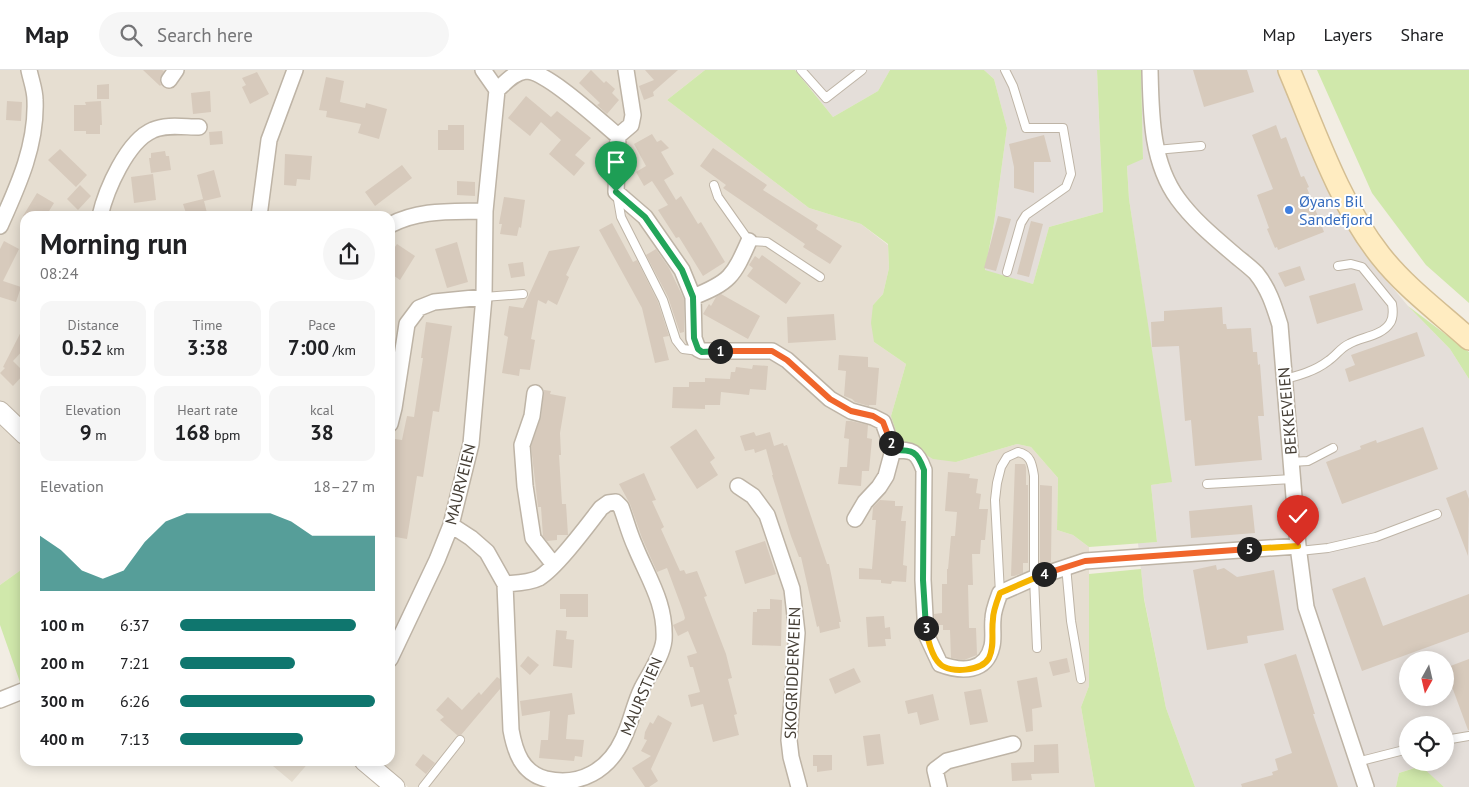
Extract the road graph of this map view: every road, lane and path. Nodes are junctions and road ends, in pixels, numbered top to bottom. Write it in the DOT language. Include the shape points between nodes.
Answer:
graph roads {
  1 [pos="29,70"];
  2 [pos="295,70"];
  3 [pos="483,70"];
  4 [pos="626,70"];
  5 [pos="801,70"];
  6 [pos="862,70"];
  7 [pos="1005,70"];
  8 [pos="1150,70"];
  9 [pos="1289,70"];
  10 [pos="497,90"];
  11 [pos="199,127"];
  12 [pos="618,136"];
  13 [pos="1201,146"];
  14 [pos="1156,150"];
  15 [pos="714,184"];
  16 [pos="616,192"];
  17 [pos="101,211"];
  18 [pos="260,211"];
  19 [pos="485,211"];
  20 [pos="395,222"];
  21 [pos="0,226"];
  22 [pos="749,241"];
  23 [pos="1338,266"];
  24 [pos="1006,272"];
  25 [pos="820,277"];
  26 [pos="523,294"];
  27 [pos="693,297"];
  28 [pos="484,298"];
  29 [pos="1469,339"];
  30 [pos="702,352"];
  31 [pos="1285,379"];
  32 [pos="534,394"];
  33 [pos="395,402"];
  34 [pos="0,411"];
  35 [pos="20,430"];
  36 [pos="1333,448"];
  37 [pos="894,450"];
  38 [pos="1291,462"];
  39 [pos="1293,479"];
  40 [pos="1206,484"];
  41 [pos="738,486"];
  42 [pos="1437,514"];
  43 [pos="855,519"];
  44 [pos="451,525"];
  45 [pos="1299,548"];
  46 [pos="554,566"];
  47 [pos="1066,566"];
  48 [pos="1034,578"];
  49 [pos="505,584"];
  50 [pos="1000,593"];
  51 [pos="395,648"];
  52 [pos="1037,648"];
  53 [pos="1081,679"];
  54 [pos="20,692"];
  55 [pos="0,700"];
  56 [pos="1469,736"];
  57 [pos="1454,738"];
  58 [pos="460,740"];
  59 [pos="1012,744"];
  60 [pos="1399,751"];
  61 [pos="1357,762"];
  62 [pos="370,766"];
  63 [pos="395,787"];
  64 [pos="423,787"];
  65 [pos="799,787"];
  66 [pos="939,787"];
  67 [pos="1366,787"];
  1 -- 21 [label="street" via="35,99 34,132 25,168"];
  2 -- 18 [label="street" via="269,140"];
  3 -- 10 [label="street"];
  4 -- 12 [label="street" via="633,115 631,125"];
  5 -- 6 [label="lane" via="826,98"];
  7 -- 24 [label="lane" via="1026,128 1063,128 1070,174 1066,187 1026,215"];
  8 -- 14 [label="street, BEKKEVEIEN"];
  9 -- 29 [label="main road" via="1331,170 1365,235 1397,275"];
  10 -- 12 [label="street" via="513,76 525,71 538,74"];
  10 -- 19 [label="street, MAURVEIEN"];
  11 -- 17 [label="street" via="167,126 153,129 137,140"];
  12 -- 16 [label="street"];
  13 -- 14 [label="lane"];
  14 -- 31 [label="street, BEKKEVEIEN" via="1178,199 1200,225 1255,272 1269,293 1280,325"];
  15 -- 22 [label="lane" via="718,197"];
  16 -- 27 [label="street" via="645,217 682,270"];
  16 -- 30 [label="lane" via="621,218 663,300 676,340 683,349"];
  19 -- 20 [label="street" via="424,213"];
  19 -- 28 [label="street, MAURVEIEN"];
  22 -- 25 [label="lane" via="766,242"];
  22 -- 27 [label="street" via="733,274 717,287"];
  23 -- 31 [label="lane" via="1351,264 1362,267 1392,304 1390,324 1340,349 1329,361"];
  26 -- 28 [label="lane"];
  27 -- 30 [label="street" via="696,345"];
  28 -- 33 [label="street" via="434,302 419,308 407,324"];
  28 -- 44 [label="street, MAURVEIEN" via="470,444"];
  30 -- 37 [label="street" via="772,351 787,360 830,399 851,411 883,422"];
  31 -- 38 [label="street, BEKKEVEIEN"];
  32 -- 46 [label="street" via="532,416 522,446 524,486 533,538"];
  34 -- 35 [label="street"];
  36 -- 38 [label="lane" via="1308,461"];
  37 -- 43 [label="street" via="886,476"];
  37 -- 50 [label="street" via="910,450 919,457 924,470 926,634 940,664 953,669 976,668 988,660 993,645 992,618"];
  38 -- 39 [label="street, BEKKEVEIEN"];
  39 -- 40 [label="lane"];
  39 -- 45 [label="street, BEKKEVEIEN"];
  41 -- 65 [label="street, SKOGRIDDERVEIEN" via="753,496 767,515 792,589 797,632 789,740"];
  42 -- 45 [label="lane" via="1376,537 1328,548"];
  44 -- 49 [label="street, MAURSTIEN" via="487,552"];
  44 -- 51 [label="street, MAURVEIEN"];
  45 -- 47 [label="street" via="1085,561"];
  45 -- 61 [label="street, BEKKEVEIEN" via="1306,607"];
  46 -- 49 [label="street, MAURSTIEN" via="539,578"];
  46 -- 49 [label="street, MAURSTIEN" via="601,508 616,502 621,506 635,547 659,597 664,641 658,657 613,756 583,779 539,777 524,766 515,751 511,730"];
  47 -- 48 [label="street"];
  47 -- 53 [label="lane"];
  48 -- 50 [label="street"];
  48 -- 50 [label="lane" via="1034,476 1028,456 1018,452 1007,457 997,483"];
  48 -- 52 [label="lane"];
  54 -- 55 [label="street"];
  56 -- 57 [label="lane"];
  58 -- 64 [label="lane"];
  59 -- 66 [label="street" via="947,761 935,770"];
  60 -- 61 [label="lane"];
  61 -- 67 [label="street, BEKKEVEIEN"];
  62 -- 63 [label="street"];
}
